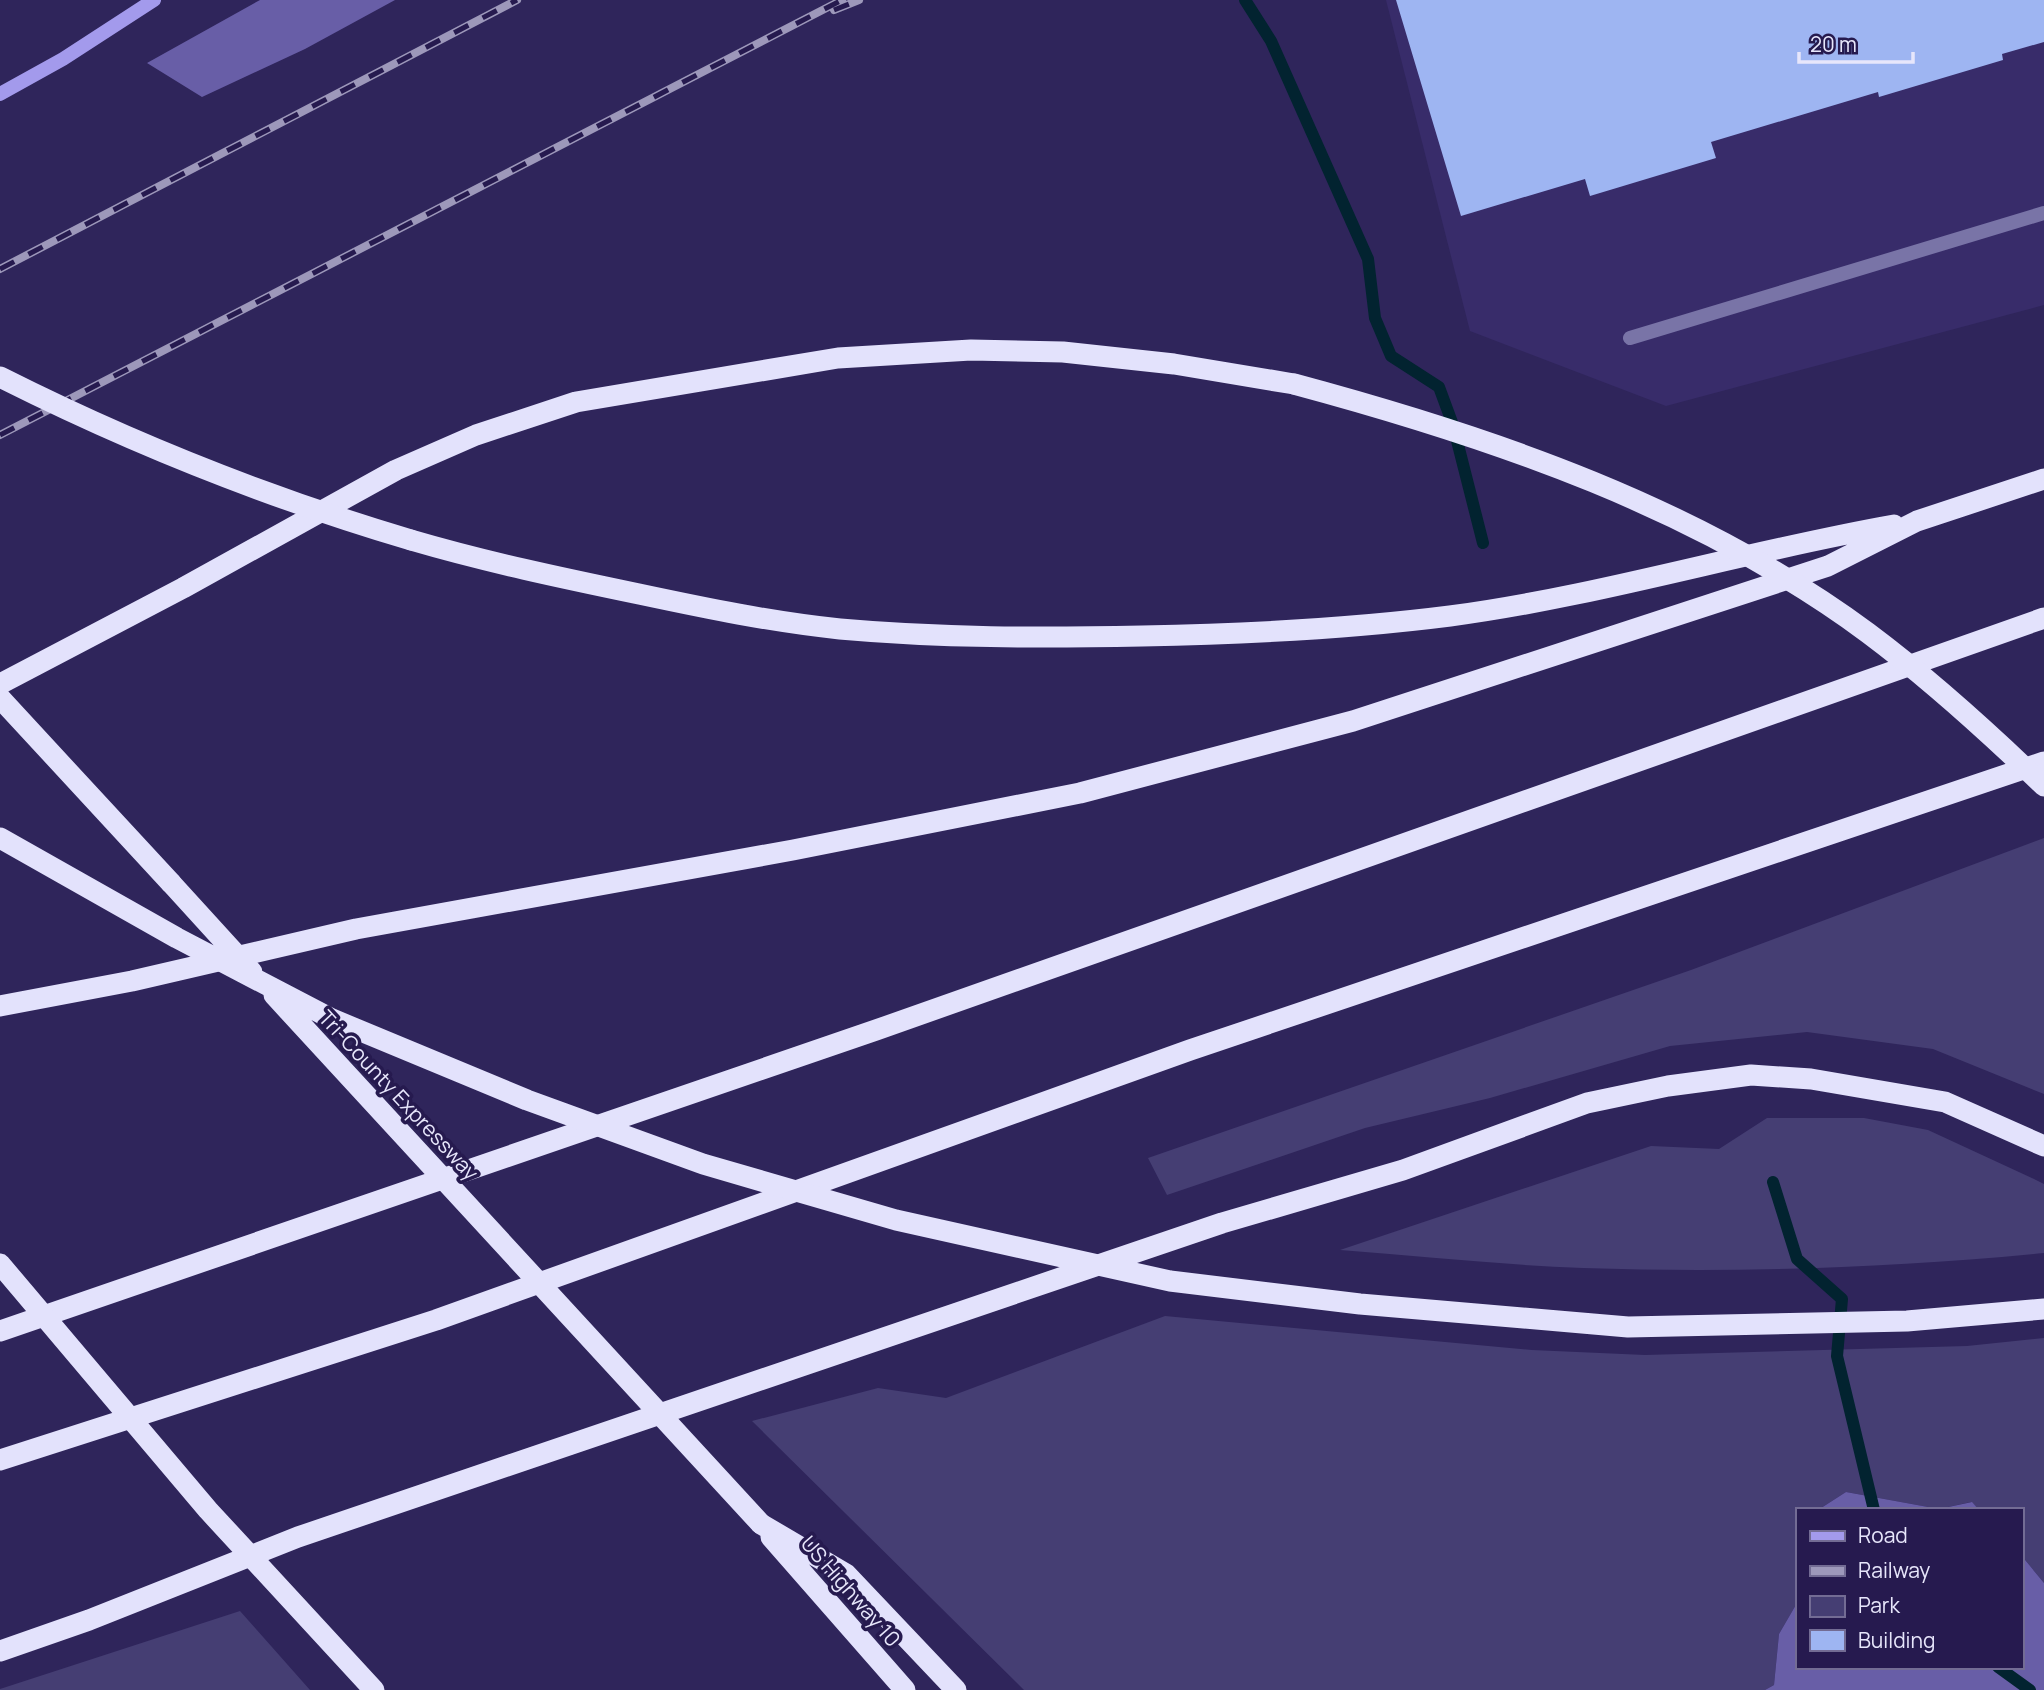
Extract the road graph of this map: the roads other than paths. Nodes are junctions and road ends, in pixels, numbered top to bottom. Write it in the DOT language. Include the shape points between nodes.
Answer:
graph roads {
  1 [pos="154,0"];
  2 [pos="0,94"];
  3 [pos="2044,213"];
  4 [pos="1630,338"];
  5 [pos="0,377"];
  6 [pos="2044,480"];
  7 [pos="1917,522"];
  8 [pos="2044,618"];
  9 [pos="0,684"];
  10 [pos="0,698"];
  11 [pos="2044,762"];
  12 [pos="2044,786"];
  13 [pos="0,838"];
  14 [pos="0,1006"];
  15 [pos="2044,1146"];
  16 [pos="0,1264"];
  17 [pos="2044,1309"];
  18 [pos="0,1331"];
  19 [pos="0,1460"];
  20 [pos="761,1524"];
  21 [pos="0,1651"];
  22 [pos="374,1690"];
  23 [pos="905,1690"];
  24 [pos="956,1690"];
  1 -- 2 [label="street"];
  3 -- 4 [label="lane"];
  5 -- 7 [label="highway, bridge" via="109,431 249,488 411,540 485,562 716,610 838,628 991,639 1346,627 1582,593 1812,539"];
  6 -- 7 [label="highway"];
  7 -- 14 [label="highway" via="1828,566 1353,721 1080,793 356,929"];
  8 -- 18 [label="highway" via="876,1030"];
  9 -- 12 [label="highway, bridge" via="396,470 476,435 576,402 838,358 971,350 1077,354 1294,384 1510,450 1624,494 1714,538 1867,633 1946,695"];
  10 -- 20 [label="highway, Tri-County Expressway, bridge"];
  11 -- 19 [label="highway" via="1190,1049 436,1320"];
  13 -- 17 [label="highway, bridge" via="332,1020 527,1100 703,1164 896,1220 1170,1281 1360,1304 1628,1327 1907,1321"];
  15 -- 21 [label="highway" via="1945,1102 1811,1079 1751,1075 1587,1103 1403,1170 1222,1223 298,1537"];
  16 -- 22 [label="highway, bridge" via="208,1510"];
  20 -- 23 [label="highway, US Highway 10"];
  20 -- 24 [label="highway" via="846,1574"];
}
